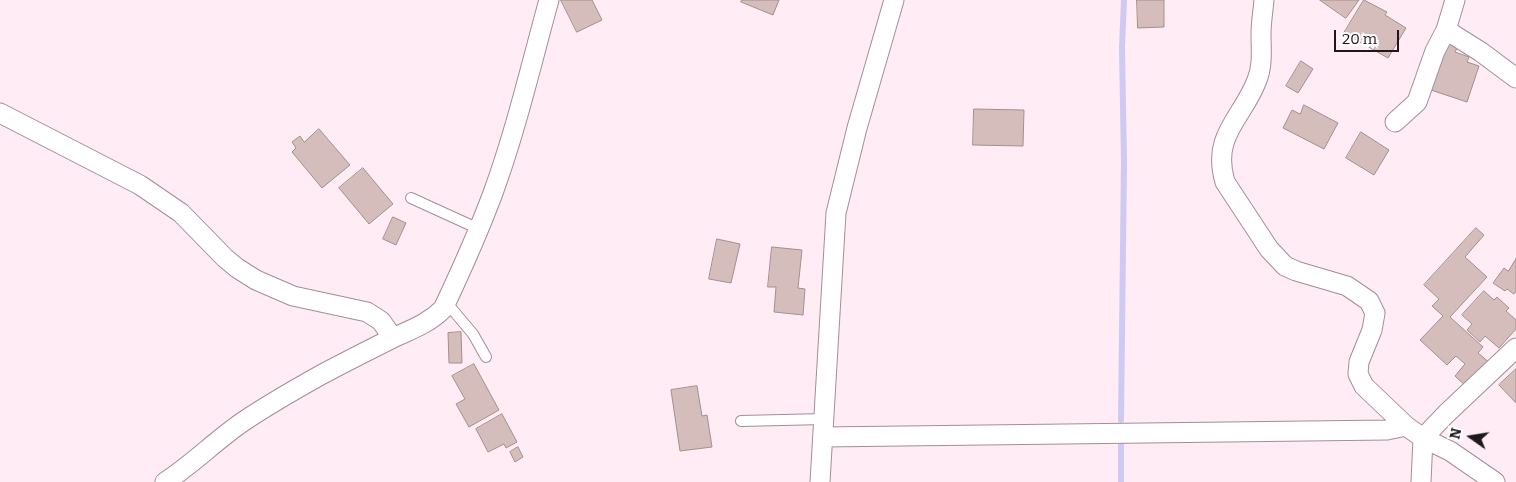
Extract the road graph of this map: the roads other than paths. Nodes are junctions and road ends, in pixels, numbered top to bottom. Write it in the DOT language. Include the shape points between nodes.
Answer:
graph roads {
  1 [pos="549,0"];
  2 [pos="894,0"];
  3 [pos="1264,0"];
  4 [pos="1455,0"];
  5 [pos="1446,30"];
  6 [pos="1516,78"];
  7 [pos="0,113"];
  8 [pos="1394,122"];
  9 [pos="411,198"];
  10 [pos="479,229"];
  11 [pos="446,302"];
  12 [pos="394,338"];
  13 [pos="1516,348"];
  14 [pos="486,357"];
  15 [pos="741,421"];
  16 [pos="1406,426"];
  17 [pos="823,428"];
  18 [pos="1423,438"];
  19 [pos="175,479"];
  20 [pos="820,482"];
  21 [pos="1420,482"];
  22 [pos="1495,482"];
  1 -- 10 [label="street" via="514,128"];
  2 -- 17 [label="street" via="836,213"];
  3 -- 16 [label="street" via="1262,61 1257,81 1224,142 1221,169 1225,182 1269,249 1285,266 1347,286 1369,301 1375,313 1358,374 1364,386"];
  4 -- 5 [label="street"];
  5 -- 6 [label="street"];
  5 -- 8 [label="street" via="1416,102"];
  7 -- 12 [label="street" via="140,185 181,213 224,258 256,280 293,296 367,312 381,322"];
  9 -- 10 [label="lane"];
  10 -- 11 [label="street"];
  11 -- 12 [label="street" via="444,309 433,319"];
  11 -- 14 [label="lane" via="473,334"];
  12 -- 19 [label="street" via="320,376 244,421 209,447"];
  13 -- 18 [label="street"];
  15 -- 17 [label="lane"];
  16 -- 17 [label="street" via="1378,430"];
  16 -- 18 [label="street"];
  17 -- 20 [label="street"];
  18 -- 21 [label="street"];
  18 -- 22 [label="street" via="1450,451"];
}
